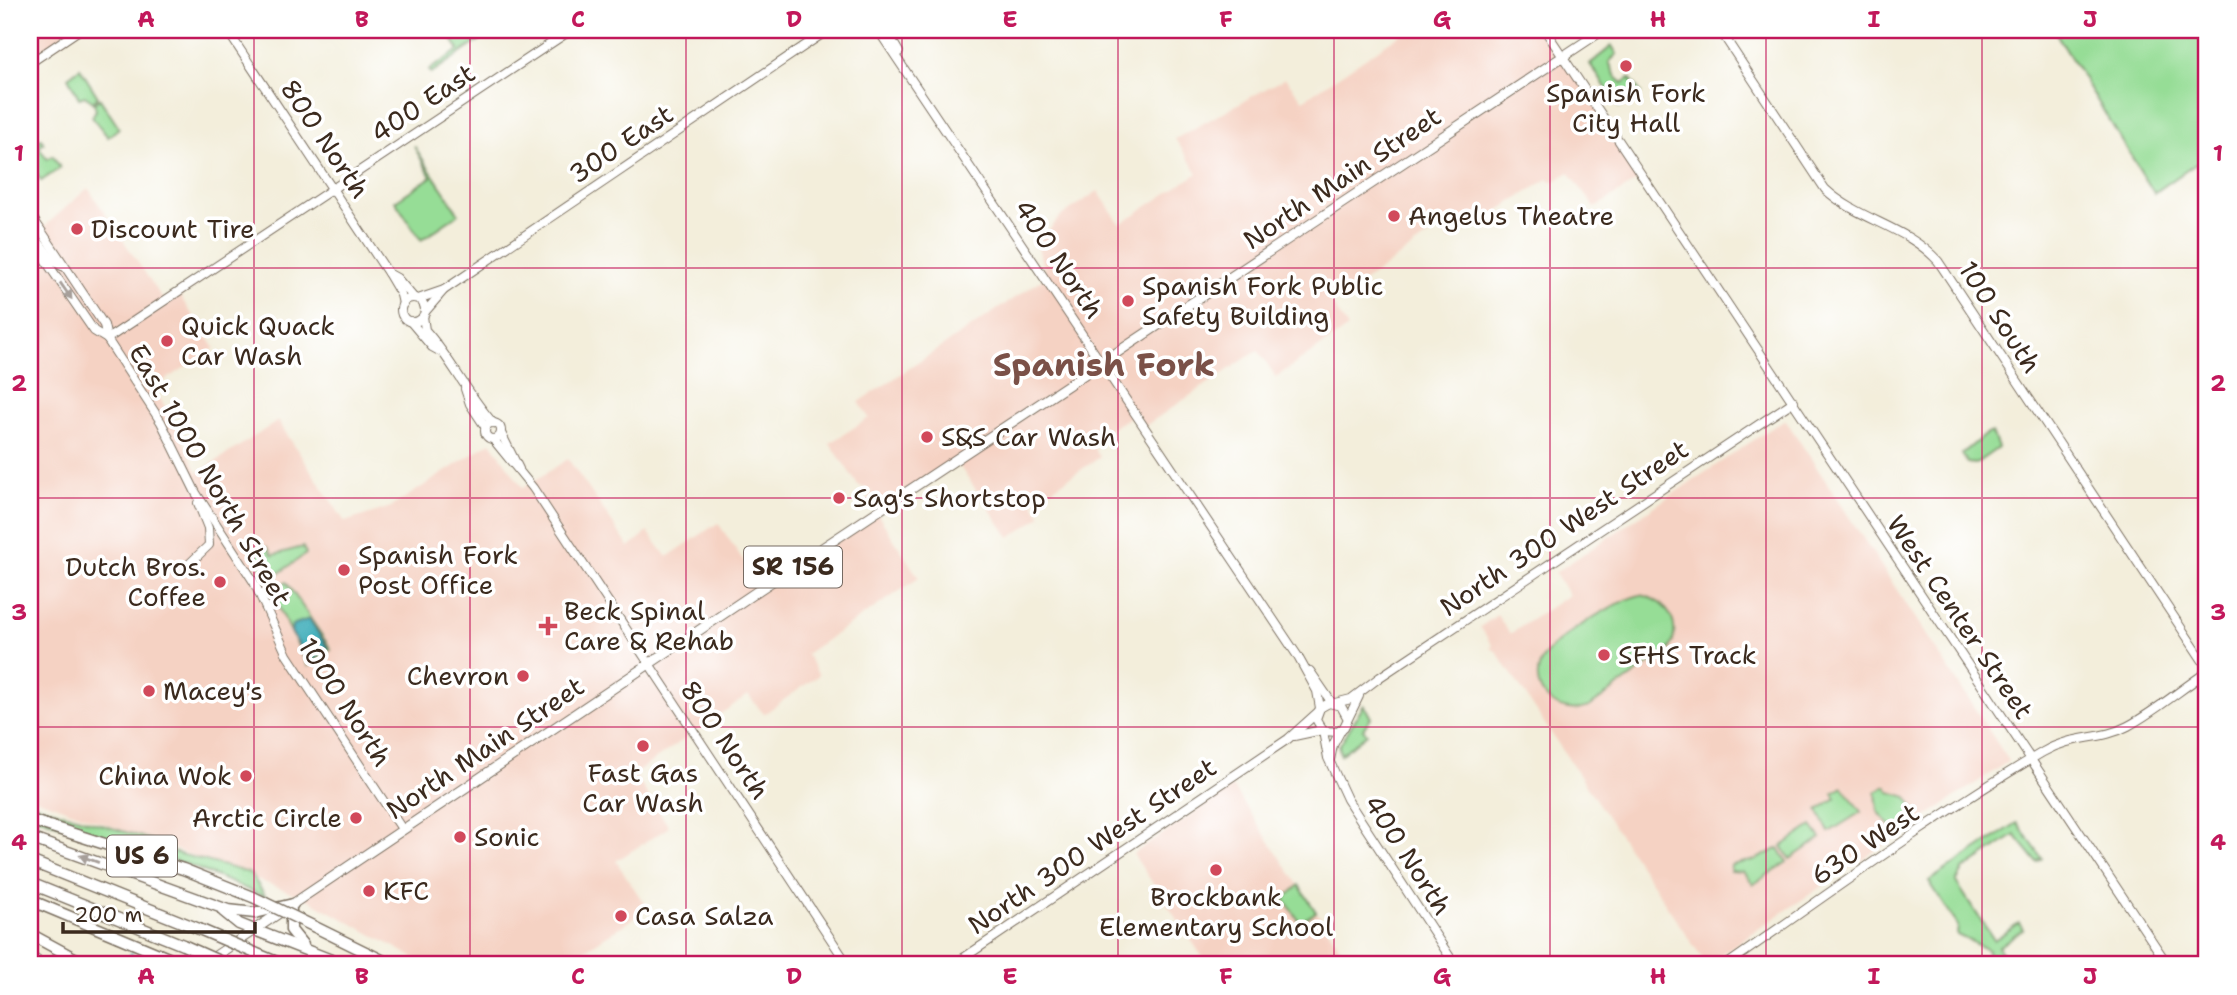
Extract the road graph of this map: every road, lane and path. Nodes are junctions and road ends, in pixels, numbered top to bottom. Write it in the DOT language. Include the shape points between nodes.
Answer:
graph roads {
  1 [pos="79,30"];
  2 [pos="227,30"];
  3 [pos="571,30"];
  4 [pos="834,30"];
  5 [pos="878,30"];
  6 [pos="886,30"];
  7 [pos="1545,30"];
  8 [pos="1603,30"];
  9 [pos="1720,30"];
  10 [pos="823,32"];
  11 [pos="1562,56"];
  12 [pos="902,61"];
  13 [pos="30,63"];
  14 [pos="333,189"];
  15 [pos="30,214"];
  16 [pos="33,223"];
  17 [pos="30,231"];
  18 [pos="30,238"];
  19 [pos="65,267"];
  20 [pos="388,273"];
  21 [pos="444,290"];
  22 [pos="416,298"];
  23 [pos="402,304"];
  24 [pos="424,314"];
  25 [pos="411,321"];
  26 [pos="107,339"];
  27 [pos="440,352"];
  28 [pos="1102,362"];
  29 [pos="1794,401"];
  30 [pos="489,425"];
  31 [pos="501,433"];
  32 [pos="493,439"];
  33 [pos="519,470"];
  34 [pos="196,493"];
  35 [pos="187,566"];
  36 [pos="276,632"];
  37 [pos="1297,655"];
  38 [pos="649,663"];
  39 [pos="2207,670"];
  40 [pos="1360,693"];
  41 [pos="1334,703"];
  42 [pos="1319,710"];
  43 [pos="1347,717"];
  44 [pos="1323,730"];
  45 [pos="1341,730"];
  46 [pos="1288,739"];
  47 [pos="2030,760"];
  48 [pos="1331,766"];
  49 [pos="30,820"];
  50 [pos="402,829"];
  51 [pos="30,838"];
  52 [pos="30,860"];
  53 [pos="30,883"];
  54 [pos="30,900"];
  55 [pos="293,904"];
  56 [pos="217,906"];
  57 [pos="256,929"];
  58 [pos="30,934"];
  59 [pos="312,952"];
  60 [pos="30,955"];
  61 [pos="44,965"];
  62 [pos="87,965"];
  63 [pos="185,965"];
  64 [pos="202,965"];
  65 [pos="228,965"];
  66 [pos="284,965"];
  67 [pos="344,965"];
  68 [pos="392,965"];
  69 [pos="848,965"];
  70 [pos="953,965"];
  71 [pos="1455,965"];
  72 [pos="1726,965"];
  73 [pos="2168,965"];
  1 -- 13 [label="street"];
  2 -- 14 [label="street, 800 North"];
  3 -- 14 [label="street, 400 East"];
  4 -- 10 [label="street, 300 East"];
  5 -- 12 [label="street, 400 North"];
  6 -- 12 [label="street, 400 North"];
  7 -- 11 [label="street, West Center Street"];
  8 -- 11 [label="main road, SR 156"];
  9 -- 39 [label="street, 100 South" via="1825,189 1918,241 1938,261"];
  10 -- 21 [label="street, 300 East"];
  11 -- 28 [label="main road, North Main Street / SR 156"];
  11 -- 29 [label="street, West Center Street"];
  12 -- 28 [label="street, 400 North"];
  14 -- 20 [label="street, 800 North"];
  14 -- 26 [label="street, 400 East"];
  15 -- 16 [label="street"];
  16 -- 19 [label="street"];
  17 -- 19 [label="street" via="54,262"];
  18 -- 26 [label="street, one-way" via="94,331"];
  19 -- 26 [label="street" via="104,325"];
  20 -- 22 [label="street, 800 North"];
  20 -- 23 [label="street, 800 North"];
  21 -- 22 [label="street, 300 East"];
  21 -- 24 [label="street, 300 East"];
  22 -- 23 [label="street, 300 East"];
  22 -- 24 [label="street, 800 North"];
  23 -- 25 [label="street, 800 North" via="402,314"];
  24 -- 25 [label="street"];
  24 -- 27 [label="street" via="425,330 438,342"];
  25 -- 27 [label="street"];
  26 -- 34 [label="street, East 1000 North Street" via="161,422"];
  27 -- 30 [label="street"];
  28 -- 37 [label="street, 400 North"];
  28 -- 38 [label="main road, North Main Street / SR 156"];
  29 -- 40 [label="street, North 300 West Street"];
  29 -- 47 [label="street, West Center Street"];
  30 -- 31 [label="street, 800 North" via="500,426"];
  30 -- 32 [label="street, 800 North" via="486,435"];
  31 -- 32 [label="street"];
  31 -- 33 [label="street, 800 North"];
  32 -- 33 [label="street, 800 North"];
  33 -- 38 [label="street, 800 North"];
  34 -- 35 [label="street" via="209,545"];
  34 -- 36 [label="street, East 1000 North Street" via="254,582"];
  36 -- 50 [label="street, 1000 North"];
  37 -- 41 [label="street, 400 North"];
  37 -- 42 [label="street, 400 North" via="1317,691"];
  38 -- 50 [label="main road, North Main Street / SR 156"];
  38 -- 69 [label="street, 800 North"];
  39 -- 47 [label="street, 630 West" via="2128,726 2068,739"];
  40 -- 41 [label="street, North 300 West Street"];
  40 -- 43 [label="street"];
  41 -- 42 [label="street"];
  41 -- 43 [label="street"];
  42 -- 44 [label="street" via="1317,721"];
  42 -- 46 [label="street"];
  43 -- 45 [label="street"];
  44 -- 45 [label="street"];
  44 -- 46 [label="street"];
  44 -- 48 [label="street, 400 North"];
  45 -- 48 [label="street" via="1332,745"];
  46 -- 70 [label="street, North 300 West Street"];
  47 -- 72 [label="street, 630 West"];
  47 -- 73 [label="street, West Center Street"];
  48 -- 71 [label="street, 400 North" via="1346,799"];
  49 -- 68 [label="highway, US 6, bridge" via="157,860 253,897"];
  50 -- 55 [label="main road, North Main Street / SR 156"];
  56 -- 51 [label="highway, one-way"];
  52 -- 66 [label="highway, bridge"];
  53 -- 65 [label="highway, bridge"];
  54 -- 63 [label="highway"];
  55 -- 56 [label="highway" via="251,913"];
  55 -- 57 [label="main road, North Main Street / SR 156"];
  55 -- 59 [label="highway" via="291,930"];
  56 -- 57 [label="highway" via="239,924"];
  57 -- 59 [label="highway"];
  57 -- 64 [label="main road, North Main Street / SR 156"];
  58 -- 62 [label="highway"];
  59 -- 67 [label="highway"];
  60 -- 61 [label="street"];
}
